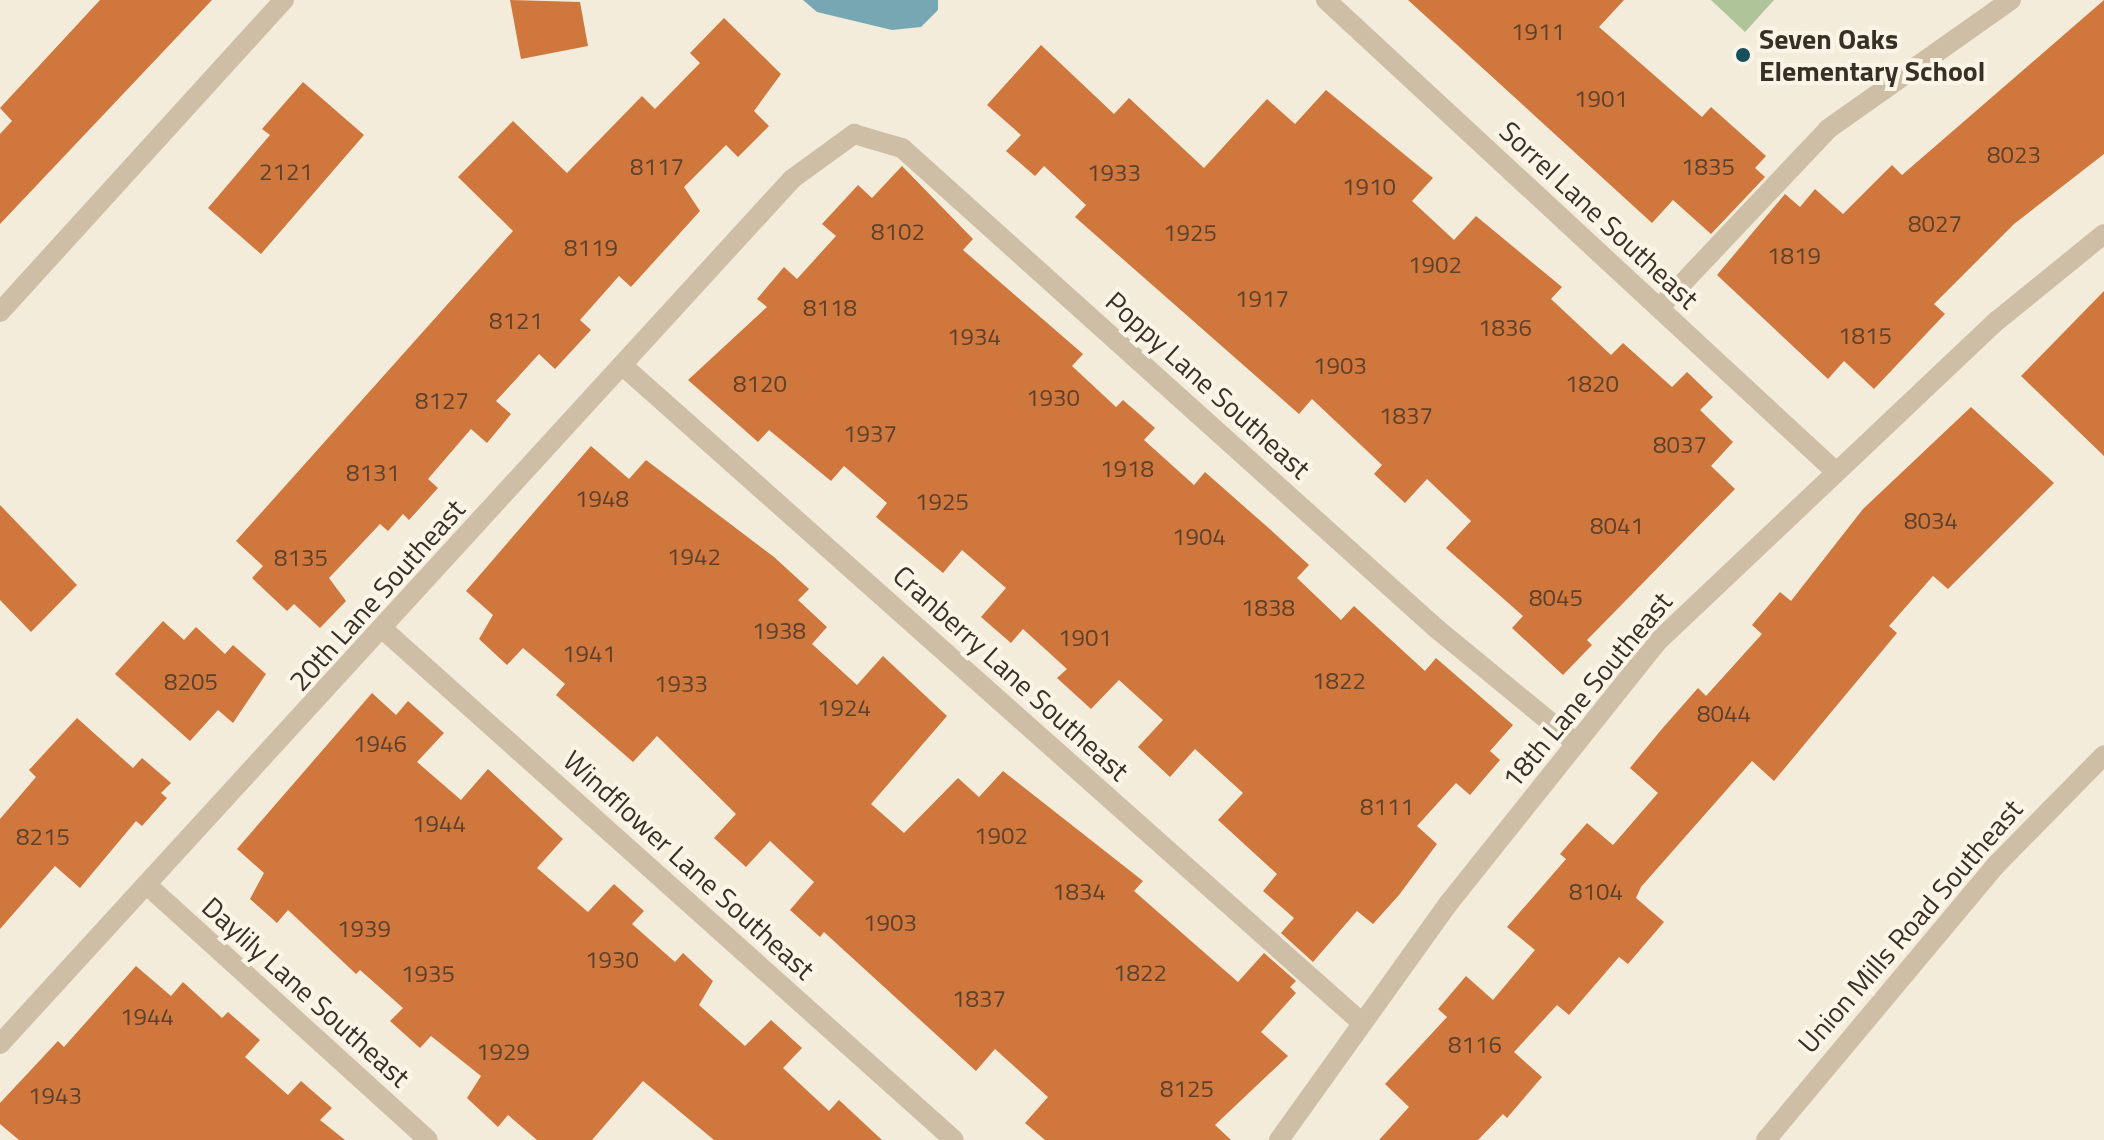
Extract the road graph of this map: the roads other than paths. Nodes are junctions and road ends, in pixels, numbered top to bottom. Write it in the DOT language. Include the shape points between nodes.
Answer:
graph roads {
  1 [pos="284,0"];
  2 [pos="1326,0"];
  3 [pos="2011,0"];
  4 [pos="792,179"];
  5 [pos="2104,234"];
  6 [pos="1659,308"];
  7 [pos="0,312"];
  8 [pos="622,365"];
  9 [pos="1835,471"];
  10 [pos="385,631"];
  11 [pos="1576,743"];
  12 [pos="2104,755"];
  13 [pos="147,885"];
  14 [pos="1362,1023"];
  15 [pos="0,1044"];
  16 [pos="428,1140"];
  17 [pos="954,1140"];
  18 [pos="1279,1140"];
  19 [pos="1766,1140"];
  1 -- 7 [label="street"];
  2 -- 6 [label="street, Sorrel Lane Southeast"];
  3 -- 6 [label="street" via="1828,129"];
  4 -- 8 [label="street, 20th Lane Southeast"];
  4 -- 11 [label="street, Poppy Lane Southeast" via="854,134 902,148 1437,629"];
  5 -- 9 [label="street, 18th Lane Southeast" via="1998,320"];
  6 -- 9 [label="street, Sorrel Lane Southeast"];
  8 -- 10 [label="street, 20th Lane Southeast"];
  8 -- 14 [label="street, Cranberry Lane Southeast"];
  9 -- 11 [label="street, 18th Lane Southeast" via="1656,643"];
  10 -- 13 [label="street, 20th Lane Southeast"];
  10 -- 17 [label="street, Windflower Lane Southeast"];
  11 -- 14 [label="street, 18th Lane Southeast"];
  12 -- 19 [label="street, Union Mills Road Southeast" via="1996,865"];
  13 -- 15 [label="street, 20th Lane Southeast"];
  13 -- 16 [label="street, Daylily Lane Southeast"];
  14 -- 18 [label="street, 18th Lane Southeast"];
}
